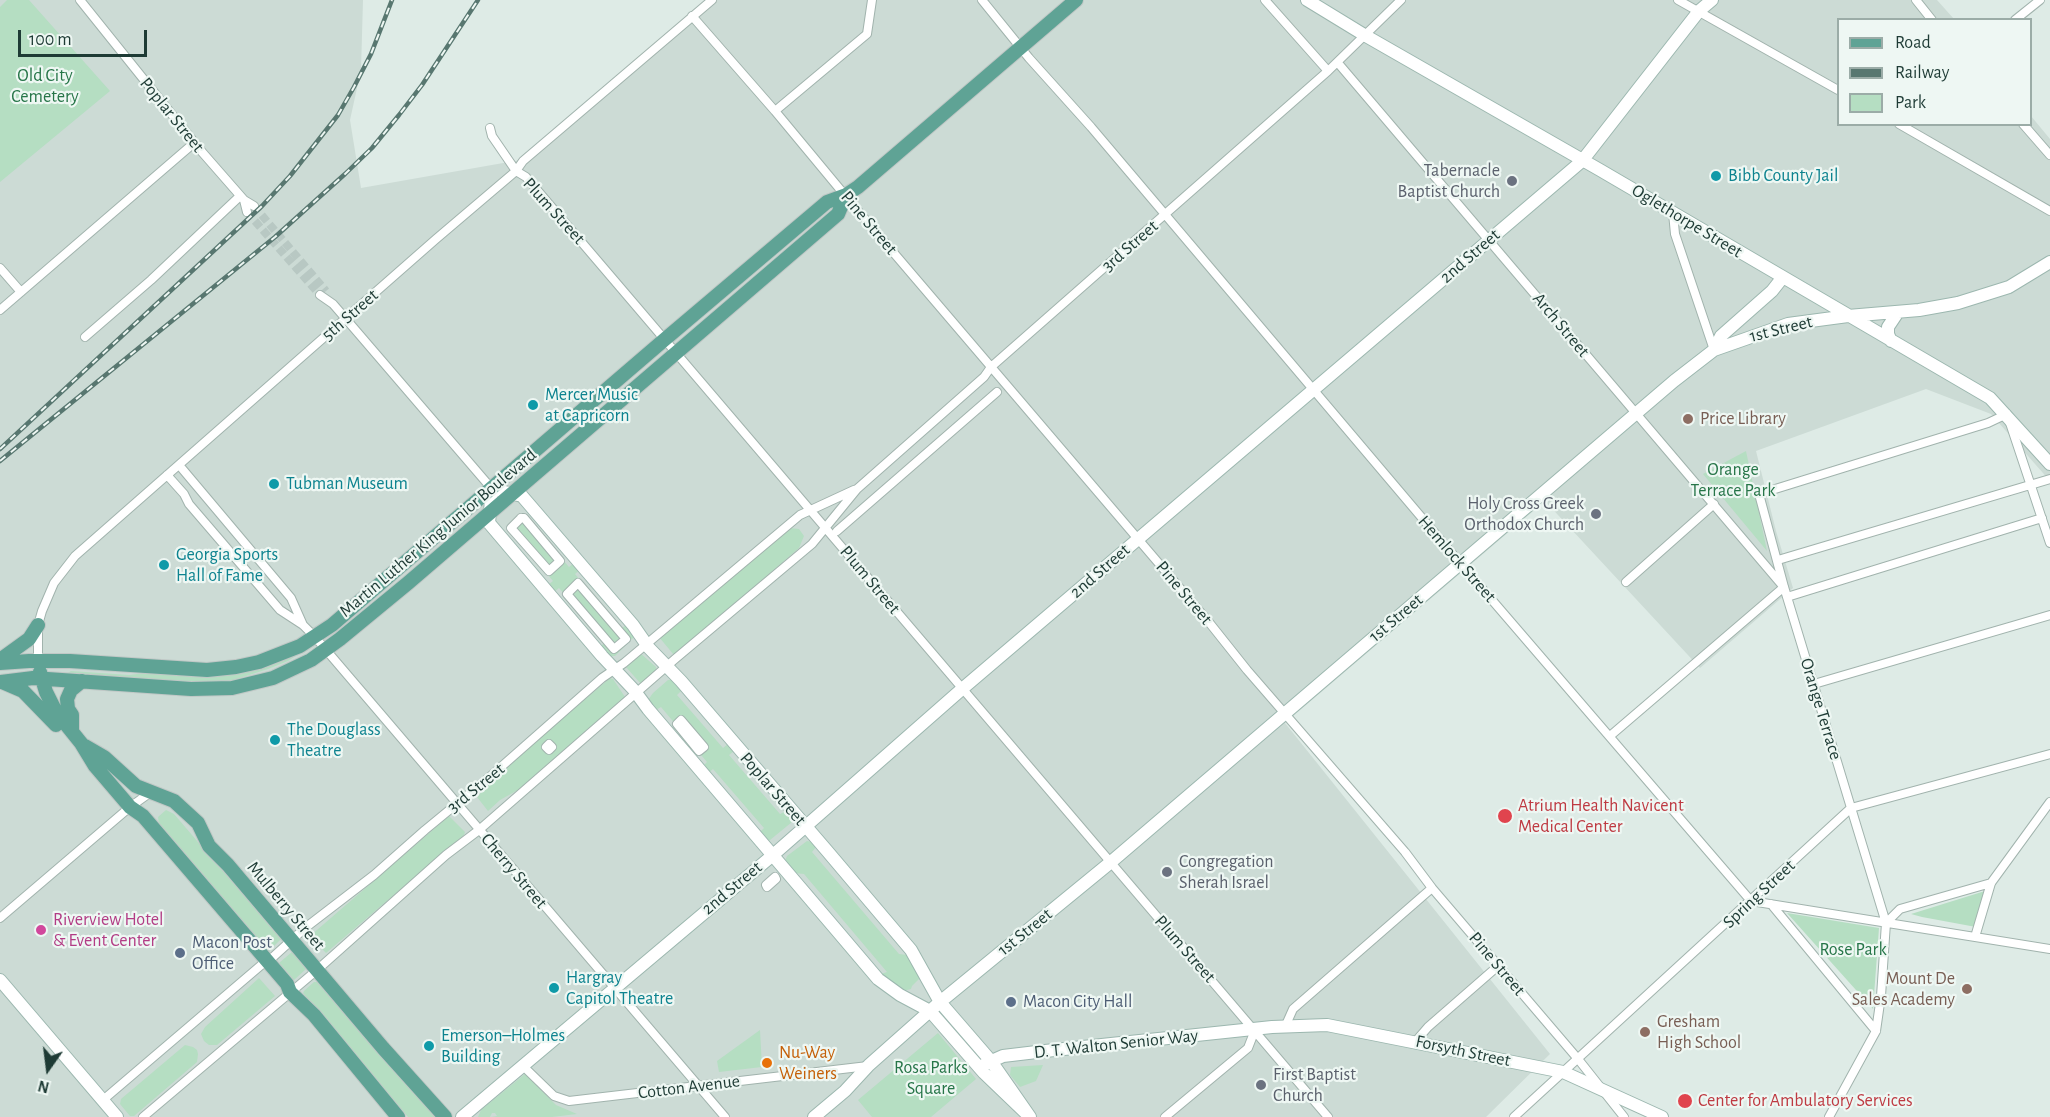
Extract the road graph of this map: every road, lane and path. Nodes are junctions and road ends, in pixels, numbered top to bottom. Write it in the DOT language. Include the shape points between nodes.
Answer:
graph roads {
  1 [pos="80,0"];
  2 [pos="712,0"];
  3 [pos="872,0"];
  4 [pos="981,0"];
  5 [pos="1076,0"];
  6 [pos="1265,0"];
  7 [pos="1307,0"];
  8 [pos="1401,0"];
  9 [pos="1678,0"];
  10 [pos="1712,0"];
  11 [pos="1916,0"];
  12 [pos="2040,0"];
  13 [pos="1699,11"];
  14 [pos="692,16"];
  15 [pos="1930,18"];
  16 [pos="2018,18"];
  17 [pos="1366,36"];
  18 [pos="1021,47"];
  19 [pos="1338,63"];
  20 [pos="1328,71"];
  21 [pos="1837,89"];
  22 [pos="775,111"];
  23 [pos="1902,126"];
  24 [pos="2025,126"];
  25 [pos="490,128"];
  26 [pos="194,142"];
  27 [pos="2050,154"];
  28 [pos="1582,161"];
  29 [pos="516,171"];
  30 [pos="846,195"];
  31 [pos="242,198"];
  32 [pos="251,209"];
  33 [pos="2050,211"];
  34 [pos="1673,213"];
  35 [pos="1166,215"];
  36 [pos="1489,241"];
  37 [pos="2050,262"];
  38 [pos="0,268"];
  39 [pos="1783,278"];
  40 [pos="21,292"];
  41 [pos="323,293"];
  42 [pos="0,310"];
  43 [pos="1898,312"];
  44 [pos="1848,316"];
  45 [pos="346,319"];
  46 [pos="85,337"];
  47 [pos="664,340"];
  48 [pos="1891,341"];
  49 [pos="1714,350"];
  50 [pos="677,354"];
  51 [pos="992,367"];
  52 [pos="1314,389"];
  53 [pos="997,392"];
  54 [pos="1636,414"];
  55 [pos="2007,414"];
  56 [pos="2050,464"];
  57 [pos="179,465"];
  58 [pos="167,475"];
  59 [pos="2050,479"];
  60 [pos="2030,484"];
  61 [pos="492,489"];
  62 [pos="857,489"];
  63 [pos="203,493"];
  64 [pos="512,493"];
  65 [pos="189,504"];
  66 [pos="1714,504"];
  67 [pos="469,508"];
  68 [pos="810,510"];
  69 [pos="489,513"];
  70 [pos="2042,518"];
  71 [pos="826,529"];
  72 [pos="837,531"];
  73 [pos="1138,539"];
  74 [pos="2050,543"];
  75 [pos="1778,560"];
  76 [pos="561,561"];
  77 [pos="1461,564"];
  78 [pos="1626,582"];
  79 [pos="1786,592"];
  80 [pos="567,594"];
  81 [pos="2050,615"];
  82 [pos="38,625"];
  83 [pos="303,625"];
  84 [pos="315,637"];
  85 [pos="646,643"];
  86 [pos="326,651"];
  87 [pos="38,661"];
  88 [pos="0,662"];
  89 [pos="667,667"];
  90 [pos="615,669"];
  91 [pos="42,678"];
  92 [pos="82,681"];
  93 [pos="0,682"];
  94 [pos="1814,684"];
  95 [pos="962,689"];
  96 [pos="637,694"];
  97 [pos="1286,712"];
  98 [pos="1610,736"];
  99 [pos="76,738"];
  100 [pos="2050,754"];
  101 [pos="151,792"];
  102 [pos="2050,802"];
  103 [pos="456,804"];
  104 [pos="130,807"];
  105 [pos="1851,808"];
  106 [pos="805,826"];
  107 [pos="479,830"];
  108 [pos="772,855"];
  109 [pos="1111,862"];
  110 [pos="1991,883"];
  111 [pos="1432,888"];
  112 [pos="1751,901"];
  113 [pos="1771,904"];
  114 [pos="0,918"];
  115 [pos="1886,923"];
  116 [pos="1975,937"];
  117 [pos="291,940"];
  118 [pos="2050,949"];
  119 [pos="266,961"];
  120 [pos="1498,966"];
  121 [pos="317,970"];
  122 [pos="0,980"];
  123 [pos="615,987"];
  124 [pos="290,992"];
  125 [pos="940,1002"];
  126 [pos="930,1011"];
  127 [pos="1285,1027"];
  128 [pos="1255,1030"];
  129 [pos="1876,1031"];
  130 [pos="1416,1041"];
  131 [pos="1578,1059"];
  132 [pos="991,1061"];
  133 [pos="869,1065"];
  134 [pos="523,1066"];
  135 [pos="979,1068"];
  136 [pos="1563,1072"];
  137 [pos="698,1086"];
  138 [pos="1602,1090"];
  139 [pos="103,1100"];
  140 [pos="117,1117"];
  141 [pos="143,1117"];
  142 [pos="398,1117"];
  143 [pos="446,1117"];
  144 [pos="462,1117"];
  145 [pos="724,1117"];
  146 [pos="814,1117"];
  147 [pos="1165,1117"];
  148 [pos="1328,1117"];
  149 [pos="1514,1117"];
  150 [pos="1624,1117"];
  151 [pos="1662,1117"];
  152 [pos="1829,1117"];
  1 -- 26 [label="street, Poplar Street"];
  2 -- 14 [label="street, 5th Street"];
  3 -- 22 [label="street" via="867,34"];
  4 -- 18 [label="street, Hemlock Street"];
  5 -- 18 [label="main road, Martin Luther King Junior Boulevard"];
  6 -- 20 [label="street"];
  7 -- 17 [label="street, Oglethorpe Street"];
  8 -- 17 [label="street, 3rd Street"];
  9 -- 13 [label="street"];
  10 -- 13 [label="street, 2nd Street"];
  11 -- 15 [label="street"];
  12 -- 16 [label="street"];
  13 -- 21 [label="street"];
  13 -- 28 [label="street, 2nd Street"];
  14 -- 22 [label="street, Pine Street"];
  14 -- 29 [label="street, 5th Street"];
  17 -- 19 [label="street, 3rd Street"];
  17 -- 28 [label="street, Oglethorpe Street"];
  18 -- 30 [label="main road, Martin Luther King Junior Boulevard"];
  18 -- 35 [label="street, Hemlock Street"];
  19 -- 20 [label="street, 3rd Street"];
  19 -- 36 [label="street, Arch Street"];
  20 -- 35 [label="street, 3rd Street"];
  22 -- 30 [label="street, Pine Street"];
  23 -- 33 [label="street"];
  24 -- 27 [label="street"];
  25 -- 29 [label="street, Plum Street"];
  26 -- 31 [label="street, Poplar Street"];
  26 -- 40 [label="street"];
  28 -- 34 [label="street, Oglethorpe Street"];
  28 -- 36 [label="street, 2nd Street"];
  29 -- 45 [label="street, 5th Street"];
  29 -- 47 [label="street, Plum Street" via="526,177"];
  30 -- 47 [label="main road, Martin Luther King Junior Boulevard" via="827,202"];
  30 -- 50 [label="main road, Martin Luther King Junior Boulevard" via="838,214"];
  30 -- 51 [label="street, Pine Street"];
  31 -- 32 [label="street, Poplar Street"];
  31 -- 46 [label="street"];
  34 -- 39 [label="street, Oglethorpe Street"];
  34 -- 49 [label="street" via="1675,234"];
  35 -- 51 [label="street, 3rd Street"];
  35 -- 52 [label="street, Hemlock Street"];
  36 -- 52 [label="street, 2nd Street"];
  36 -- 54 [label="street, Arch Street"];
  37 -- 43 [label="street, 1st Street" via="1989,294 1940,307"];
  38 -- 40 [label="street"];
  39 -- 44 [label="street, Oglethorpe Street"];
  39 -- 49 [label="street" via="1721,336"];
  40 -- 42 [label="street"];
  41 -- 45 [label="street"];
  43 -- 44 [label="street, 1st Street"];
  43 -- 48 [label="street" via="1888,327"];
  44 -- 48 [label="street, Oglethorpe Street"];
  44 -- 49 [label="street, 1st Street" via="1788,324"];
  45 -- 57 [label="street, 5th Street"];
  45 -- 61 [label="street"];
  47 -- 50 [label="street, Plum Street"];
  47 -- 61 [label="main road, Martin Luther King Junior Boulevard"];
  48 -- 55 [label="street, Oglethorpe Street" via="1990,398"];
  49 -- 54 [label="street, 1st Street"];
  50 -- 64 [label="main road, Martin Luther King Junior Boulevard"];
  50 -- 68 [label="street, Plum Street"];
  51 -- 62 [label="street, 3rd Street"];
  51 -- 73 [label="street, Pine Street"];
  52 -- 73 [label="street, 2nd Street"];
  52 -- 77 [label="street, Hemlock Street"];
  53 -- 72 [label="street"];
  54 -- 66 [label="street, Arch Street"];
  54 -- 77 [label="street, 1st Street"];
  55 -- 56 [label="street, Oglethorpe Street"];
  55 -- 60 [label="street"];
  55 -- 75 [label="street, Orange Terrace" via="1759,494"];
  57 -- 58 [label="street, 5th Street"];
  57 -- 63 [label="street, Cherry Street"];
  58 -- 65 [label="street, Cherry Street"];
  58 -- 82 [label="street, 5th Street" via="68,563 54,583"];
  59 -- 60 [label="street"];
  60 -- 70 [label="street"];
  60 -- 75 [label="street"];
  61 -- 64 [label="street, Poplar Street"];
  61 -- 67 [label="main road, Martin Luther King Junior Boulevard"];
  61 -- 69 [label="street"];
  62 -- 68 [label="street, 3rd Street"];
  62 -- 71 [label="street, 3rd Street"];
  63 -- 65 [label="street" via="192,494"];
  63 -- 83 [label="street, Cherry Street" via="291,598"];
  64 -- 69 [label="main road, Martin Luther King Junior Boulevard"];
  64 -- 85 [label="street, Poplar Street" via="525,499"];
  65 -- 83 [label="street, Cherry Street" via="280,610"];
  66 -- 78 [label="street"];
  66 -- 79 [label="street, Arch Street"];
  67 -- 69 [label="street"];
  67 -- 84 [label="main road, Martin Luther King Junior Boulevard"];
  68 -- 71 [label="street, Plum Street"];
  68 -- 85 [label="street, 3rd Street" via="800,514"];
  69 -- 86 [label="main road, Martin Luther King Junior Boulevard"];
  69 -- 90 [label="street, Poplar Street" via="489,523"];
  70 -- 74 [label="street"];
  70 -- 79 [label="street"];
  71 -- 89 [label="street, 3rd Street"];
  71 -- 95 [label="street, Plum Street"];
  73 -- 95 [label="street, 2nd Street"];
  73 -- 97 [label="street, Pine Street"];
  75 -- 79 [label="street, Orange Terrace"];
  76 -- 76 [label="street" via="549,572 511,527 523,518"];
  77 -- 97 [label="street, 1st Street"];
  77 -- 98 [label="street, Hemlock Street"];
  79 -- 94 [label="street, Orange Terrace"];
  79 -- 98 [label="street"];
  80 -- 80 [label="street" via="614,649 626,639 578,583"];
  81 -- 94 [label="street"];
  82 -- 87 [label="street, 5th Street"];
  82 -- 88 [label="main road" via="29,639"];
  83 -- 84 [label="street, Cherry Street"];
  84 -- 86 [label="street, Cherry Street"];
  84 -- 87 [label="main road, Martin Luther King Junior Boulevard" via="270,659 221,669"];
  85 -- 89 [label="street, Poplar Street"];
  85 -- 90 [label="street, 3rd Street"];
  86 -- 92 [label="main road, Martin Luther King Junior Boulevard" via="284,674 232,688"];
  86 -- 103 [label="street, Cherry Street"];
  87 -- 88 [label="main road, Martin Luther King Junior Boulevard"];
  87 -- 91 [label="main road, Mulberry Street"];
  89 -- 96 [label="street, 3rd Street"];
  89 -- 106 [label="street, Poplar Street"];
  90 -- 96 [label="street, Poplar Street"];
  90 -- 103 [label="street, 3rd Street"];
  91 -- 92 [label="main road, Martin Luther King Junior Boulevard"];
  91 -- 93 [label="main road, Martin Luther King Junior Boulevard"];
  91 -- 99 [label="main road, Mulberry Street" via="53,707"];
  92 -- 99 [label="main road" via="67,699"];
  93 -- 99 [label="main road" via="23,691 56,725"];
  94 -- 105 [label="street, Orange Terrace"];
  95 -- 106 [label="street, 2nd Street"];
  95 -- 109 [label="street, Plum Street"];
  96 -- 107 [label="street, 3rd Street"];
  96 -- 108 [label="street, Poplar Street"];
  97 -- 109 [label="street, 1st Street"];
  97 -- 111 [label="street, Pine Street"];
  98 -- 112 [label="street, Hemlock Street"];
  99 -- 101 [label="main road, Mulberry Street" via="136,786"];
  99 -- 104 [label="main road, Mulberry Street"];
  100 -- 105 [label="street, Spring Street"];
  101 -- 104 [label="street"];
  101 -- 117 [label="main road, Mulberry Street" via="174,801 198,823 210,846"];
  102 -- 110 [label="street"];
  103 -- 107 [label="street, Cherry Street"];
  103 -- 117 [label="street, 3rd Street"];
  104 -- 114 [label="street"];
  104 -- 119 [label="main road, Mulberry Street" via="143,816"];
  105 -- 112 [label="street, Spring Street"];
  105 -- 115 [label="street, Orange Terrace"];
  106 -- 108 [label="street, 2nd Street"];
  106 -- 125 [label="street, Poplar Street" via="911,950"];
  107 -- 121 [label="street, 3rd Street"];
  107 -- 123 [label="street, Cherry Street"];
  108 -- 123 [label="street, 2nd Street"];
  108 -- 126 [label="street, Poplar Street" via="878,979"];
  109 -- 125 [label="street, 1st Street"];
  109 -- 128 [label="street, Plum Street"];
  110 -- 115 [label="street" via="1900,909"];
  110 -- 116 [label="street"];
  111 -- 120 [label="street, Pine Street"];
  111 -- 127 [label="street" via="1293,1009"];
  112 -- 113 [label="street"];
  112 -- 131 [label="street, Spring Street"];
  113 -- 115 [label="street"];
  113 -- 129 [label="street"];
  115 -- 116 [label="street"];
  115 -- 129 [label="street"];
  116 -- 118 [label="street"];
  117 -- 119 [label="street, 3rd Street"];
  117 -- 121 [label="main road, Mulberry Street"];
  119 -- 124 [label="main road, Mulberry Street"];
  119 -- 139 [label="street, 3rd Street"];
  120 -- 130 [label="street"];
  120 -- 131 [label="street, Pine Street"];
  121 -- 124 [label="street, 3rd Street"];
  121 -- 143 [label="main road, Mulberry Street"];
  122 -- 139 [label="street"];
  123 -- 134 [label="street, 2nd Street"];
  123 -- 137 [label="street, Cherry Street"];
  124 -- 141 [label="street, 3rd Street"];
  124 -- 142 [label="main road, Mulberry Street" via="314,1015"];
  125 -- 126 [label="street, 1st Street"];
  125 -- 132 [label="street, Poplar Street"];
  126 -- 133 [label="street, 1st Street"];
  126 -- 135 [label="street, Poplar Street"];
  127 -- 128 [label="street, Forsyth Street"];
  127 -- 130 [label="street, Forsyth Street" via="1327,1025"];
  128 -- 132 [label="street, D. T. Walton Senior Way" via="1045,1051"];
  128 -- 147 [label="street" via="1248,1048"];
  128 -- 148 [label="street, Plum Street"];
  129 -- 152 [label="street"];
  130 -- 136 [label="street, Forsyth Street"];
  131 -- 136 [label="street, Spring Street"];
  131 -- 138 [label="street, Pine Street"];
  132 -- 135 [label="street, D. T. Walton Senior Way"];
  132 -- 135 [label="street, Poplar Street" via="1030,1117"];
  133 -- 137 [label="street, Cotton Avenue"];
  133 -- 146 [label="street, 1st Street"];
  134 -- 137 [label="street, Cotton Avenue" via="554,1096 569,1101"];
  134 -- 144 [label="street, 2nd Street"];
  136 -- 138 [label="street, Forsyth Street"];
  136 -- 149 [label="street, Spring Street"];
  137 -- 145 [label="street, Cherry Street"];
  138 -- 150 [label="street, Pine Street"];
  138 -- 151 [label="street, Forsyth Street"];
  139 -- 140 [label="street"];
}
